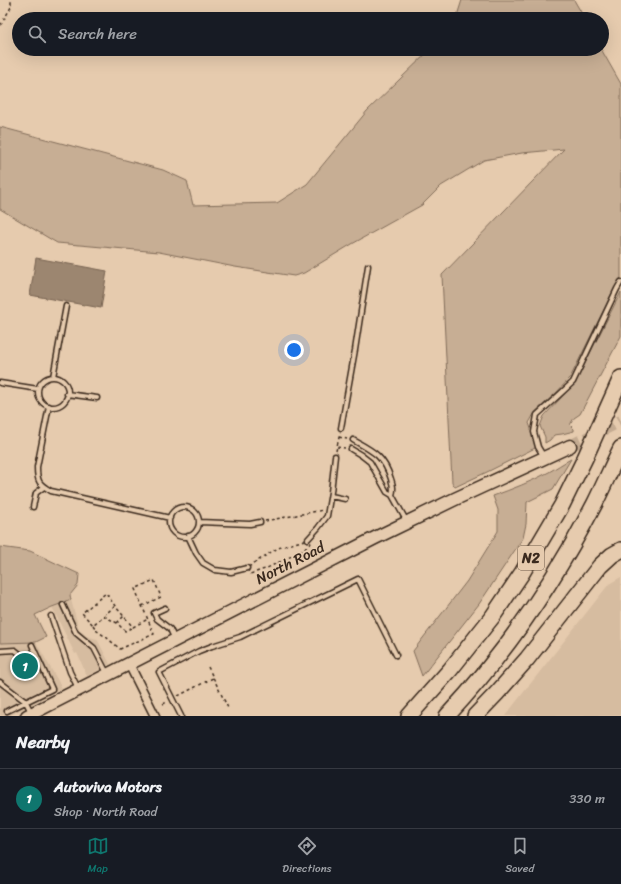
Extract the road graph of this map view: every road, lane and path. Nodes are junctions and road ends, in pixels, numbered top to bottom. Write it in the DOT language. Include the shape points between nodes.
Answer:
graph roads {
  1 [pos="11,0"];
  2 [pos="0,25"];
  3 [pos="368,266"];
  4 [pos="621,282"];
  5 [pos="66,306"];
  6 [pos="54,377"];
  7 [pos="621,378"];
  8 [pos="0,383"];
  9 [pos="38,389"];
  10 [pos="67,394"];
  11 [pos="97,398"];
  12 [pos="49,406"];
  13 [pos="341,428"];
  14 [pos="339,437"];
  15 [pos="353,440"];
  16 [pos="570,446"];
  17 [pos="621,448"];
  18 [pos="351,449"];
  19 [pos="335,456"];
  20 [pos="544,458"];
  21 [pos="44,487"];
  22 [pos="392,495"];
  23 [pos="331,496"];
  24 [pos="345,499"];
  25 [pos="33,507"];
  26 [pos="328,508"];
  27 [pos="170,518"];
  28 [pos="199,522"];
  29 [pos="260,522"];
  30 [pos="407,522"];
  31 [pos="188,536"];
  32 [pos="308,539"];
  33 [pos="621,550"];
  34 [pos="247,568"];
  35 [pos="64,605"];
  36 [pos="115,606"];
  37 [pos="142,606"];
  38 [pos="166,608"];
  39 [pos="51,616"];
  40 [pos="104,616"];
  41 [pos="124,616"];
  42 [pos="155,616"];
  43 [pos="148,619"];
  44 [pos="117,623"];
  45 [pos="93,625"];
  46 [pos="133,626"];
  47 [pos="175,640"];
  48 [pos="32,645"];
  49 [pos="0,650"];
  50 [pos="20,654"];
  51 [pos="396,655"];
  52 [pos="128,664"];
  53 [pos="208,668"];
  54 [pos="108,675"];
  55 [pos="213,678"];
  56 [pos="0,682"];
  57 [pos="52,689"];
  58 [pos="79,690"];
  59 [pos="172,699"];
  60 [pos="58,701"];
  61 [pos="26,702"];
  62 [pos="163,704"];
  63 [pos="228,708"];
  64 [pos="7,712"];
  65 [pos="30,715"];
  66 [pos="155,716"];
  67 [pos="181,716"];
  68 [pos="409,716"];
  69 [pos="447,716"];
  70 [pos="476,716"];
  1 -- 2 [label="path"];
  3 -- 13 [label="lane"];
  4 -- 20 [label="lane" via="573,382 537,415 534,432"];
  5 -- 6 [label="lane"];
  6 -- 9 [label="lane" via="40,383"];
  6 -- 10 [label="lane" via="66,385"];
  7 -- 68 [label="highway, N2" via="562,505 522,573 493,616"];
  8 -- 9 [label="lane"];
  9 -- 12 [label="lane" via="41,401"];
  10 -- 11 [label="lane"];
  10 -- 12 [label="lane" via="62,403"];
  12 -- 21 [label="lane" via="37,467 37,476"];
  13 -- 14 [label="path"];
  14 -- 15 [label="path"];
  14 -- 19 [label="path"];
  15 -- 22 [label="lane" via="383,460 394,490"];
  16 -- 20 [label="main road, North Road"];
  17 -- 69 [label="highway, N2" via="596,502 548,586 488,668"];
  18 -- 22 [label="lane" via="370,462 387,492"];
  19 -- 23 [label="lane"];
  20 -- 30 [label="main road, North Road"];
  21 -- 25 [label="lane" via="36,493"];
  21 -- 27 [label="lane" via="51,491"];
  22 -- 30 [label="lane"];
  23 -- 24 [label="lane"];
  23 -- 26 [label="lane"];
  26 -- 29 [label="path"];
  26 -- 32 [label="lane" via="327,516"];
  27 -- 28 [label="lane" via="176,510 185,507 194,511"];
  27 -- 31 [label="lane" via="170,527 176,534"];
  28 -- 29 [label="lane"];
  28 -- 31 [label="lane" via="194,533"];
  30 -- 47 [label="main road, North Road"];
  31 -- 34 [label="lane" via="203,563 215,570 231,572"];
  32 -- 34 [label="path" via="278,548"];
  32 -- 34 [label="path" via="312,542 302,551 265,569 250,574"];
  33 -- 70 [label="highway" via="600,566 527,660"];
  35 -- 54 [label="lane" via="76,633 94,648"];
  36 -- 40 [label="path"];
  36 -- 41 [label="path"];
  36 -- 45 [label="path" via="106,593 82,613"];
  37 -- 37 [label="path" via="135,589 154,580 161,597"];
  37 -- 43 [label="path"];
  38 -- 42 [label="lane" via="154,613"];
  39 -- 58 [label="lane" via="70,672"];
  40 -- 44 [label="path"];
  40 -- 45 [label="path"];
  41 -- 44 [label="path"];
  41 -- 46 [label="path"];
  42 -- 43 [label="path"];
  42 -- 47 [label="lane" via="170,629"];
  43 -- 45 [label="path" via="154,634 120,649"];
  43 -- 46 [label="path"];
  44 -- 46 [label="path" via="125,631"];
  47 -- 52 [label="main road, North Road"];
  48 -- 57 [label="lane"];
  49 -- 50 [label="lane" via="15,650"];
  51 -- 59 [label="lane" via="358,579 240,637 199,650 159,672"];
  52 -- 54 [label="main road, North Road"];
  52 -- 66 [label="street"];
  53 -- 55 [label="path"];
  54 -- 58 [label="main road, North Road"];
  55 -- 59 [label="path"];
  55 -- 63 [label="path"];
  56 -- 61 [label="lane"];
  57 -- 60 [label="lane"];
  57 -- 61 [label="lane"];
  58 -- 60 [label="main road, North Road"];
  59 -- 62 [label="path"];
  59 -- 67 [label="lane"];
  60 -- 65 [label="main road, North Road"];
  61 -- 64 [label="lane"];
  61 -- 65 [label="lane"];
}
